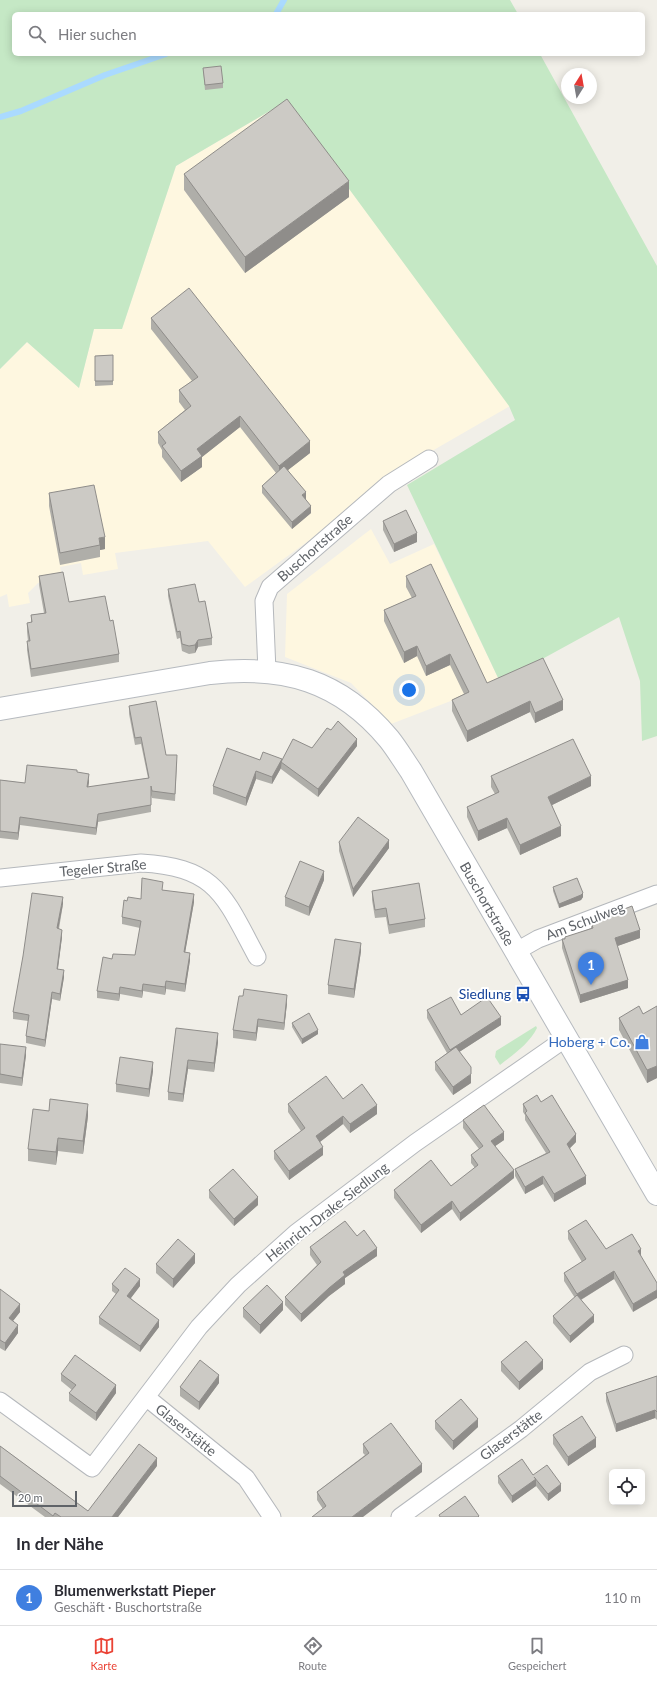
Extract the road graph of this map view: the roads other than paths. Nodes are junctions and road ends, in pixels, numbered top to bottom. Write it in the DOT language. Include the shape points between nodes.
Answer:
graph roads {
  1 [pos="429,459"];
  2 [pos="267,671"];
  3 [pos="0,710"];
  4 [pos="0,878"];
  5 [pos="657,894"];
  6 [pos="515,952"];
  7 [pos="257,957"];
  8 [pos="566,1038"];
  9 [pos="657,1194"];
  10 [pos="624,1355"];
  11 [pos="146,1397"];
  12 [pos="0,1401"];
  13 [pos="272,1517"];
  14 [pos="400,1517"];
  1 -- 2 [label="street, Buschortstraße" via="389,484 270,587 264,601"];
  2 -- 3 [label="main road, Buschortstraße" via="210,673"];
  2 -- 6 [label="main road, Buschortstraße" via="295,676 324,687 350,702 390,740"];
  4 -- 7 [label="street, Tegeler Straße" via="141,863 182,868 210,882 218,891 232,910"];
  5 -- 6 [label="street, Am Schulweg" via="538,939"];
  6 -- 8 [label="main road, Buschortstraße"];
  8 -- 9 [label="main road, Buschortstraße"];
  8 -- 11 [label="street, Heinrich-Drake-Siedlung" via="415,1143 296,1233 238,1285 204,1322"];
  10 -- 14 [label="street, Glaserstätte" via="590,1372 520,1430"];
  11 -- 12 [label="street, Heinrich-Drake-Siedlung" via="92,1468"];
  11 -- 13 [label="street, Glaserstätte" via="246,1478"];
}
